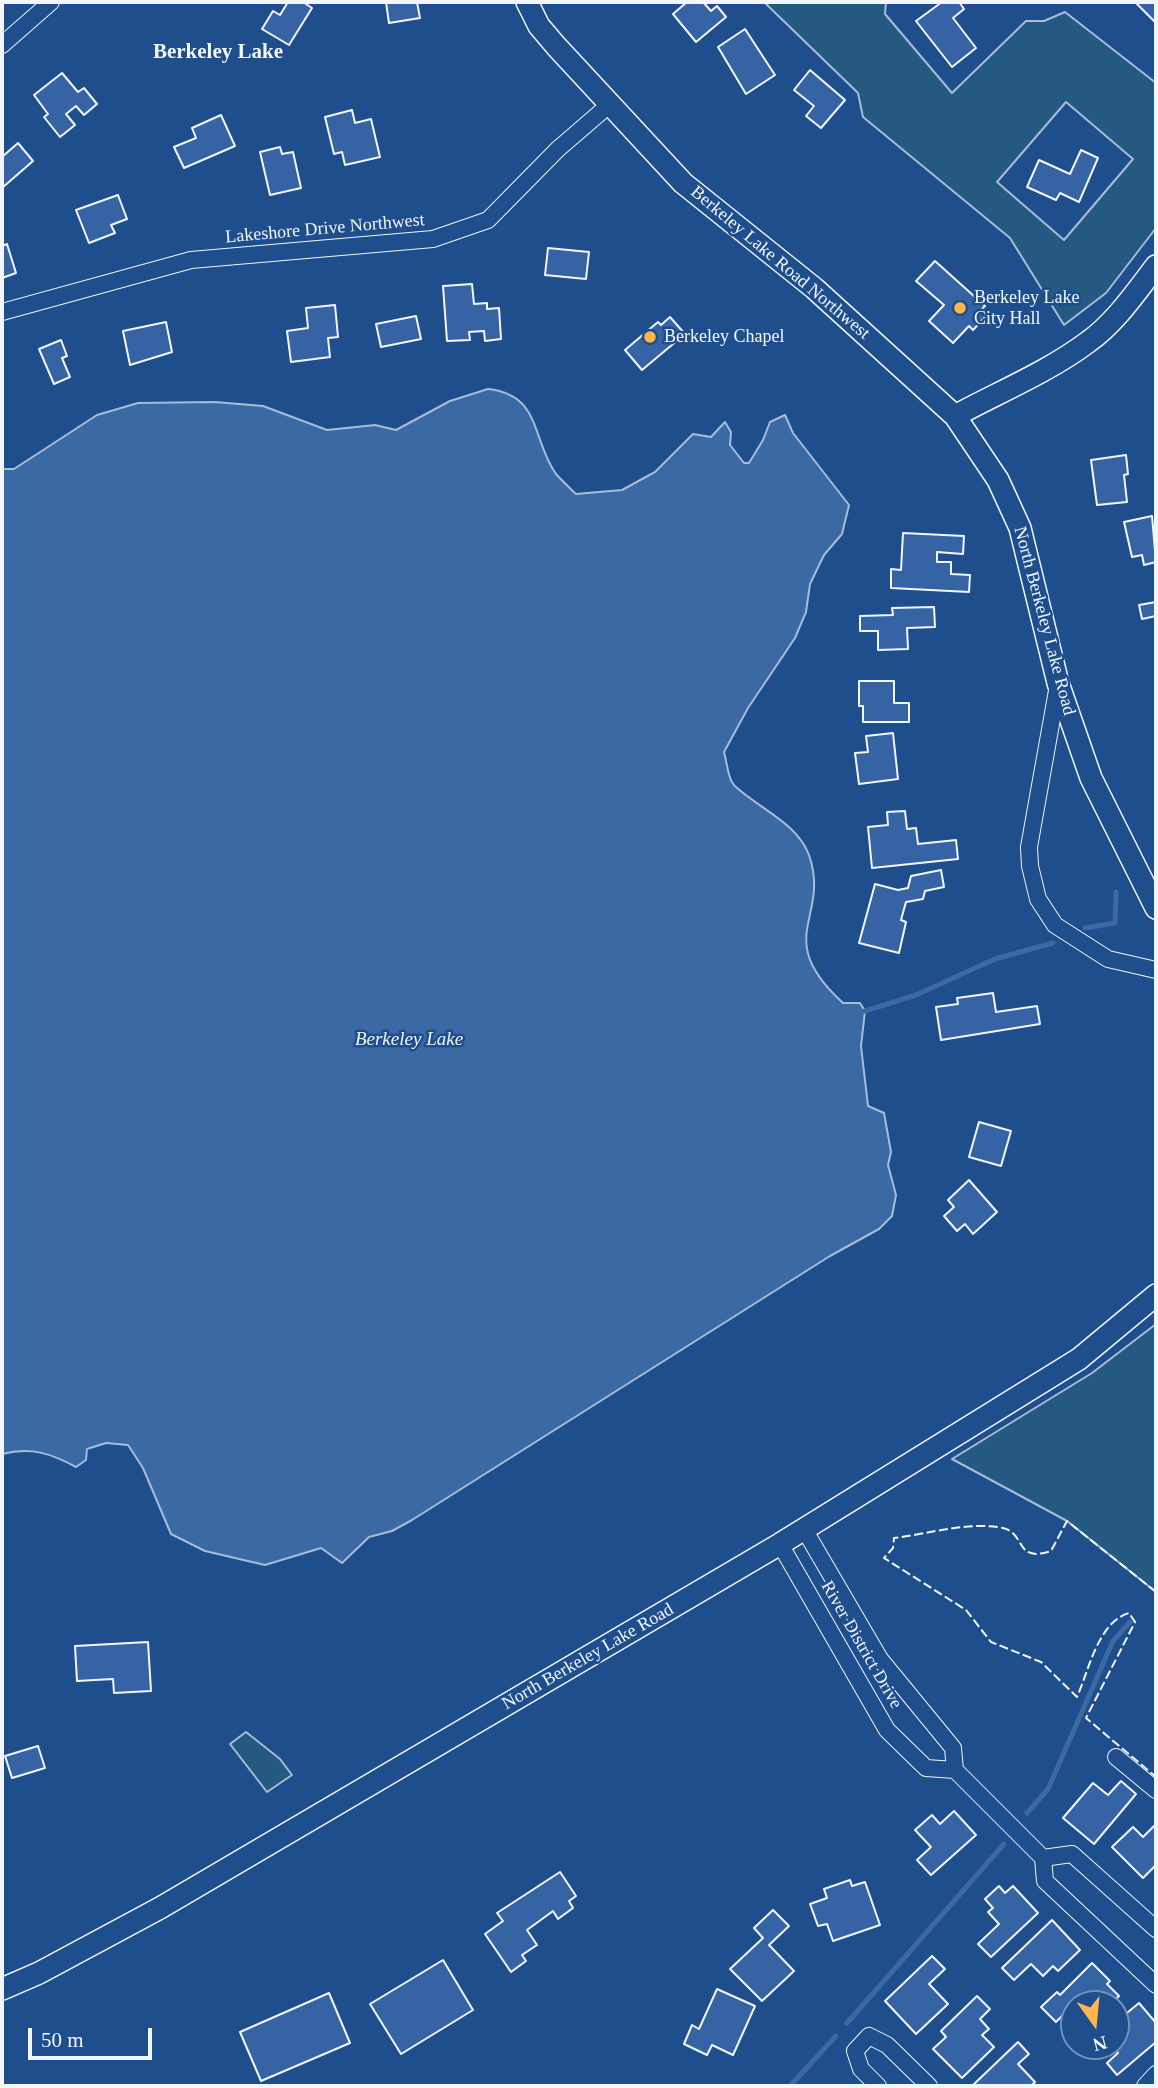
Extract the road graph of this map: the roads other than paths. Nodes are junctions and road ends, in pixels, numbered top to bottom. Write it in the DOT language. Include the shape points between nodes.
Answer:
graph roads {
  1 [pos="51,2"];
  2 [pos="527,2"];
  3 [pos="2,45"];
  4 [pos="609,105"];
  5 [pos="1156,266"];
  6 [pos="2,312"];
  7 [pos="955,416"];
  8 [pos="1058,683"];
  9 [pos="1156,908"];
  10 [pos="1156,970"];
  11 [pos="1156,1295"];
  12 [pos="804,1530"];
  13 [pos="780,1544"];
  14 [pos="882,1662"];
  15 [pos="857,1678"];
  16 [pos="1116,1758"];
  17 [pos="955,1770"];
  18 [pos="1156,1790"];
  19 [pos="1043,1858"];
  20 [pos="1156,1929"];
  21 [pos="1156,1985"];
  22 [pos="2,1989"];
  23 [pos="1156,2074"];
  24 [pos="878,2086"];
  25 [pos="929,2086"];
  26 [pos="1144,2086"];
  1 -- 3 [label="street"];
  2 -- 4 [label="street, Berkeley Lake Road Northwest" via="540,26"];
  4 -- 6 [label="street, Lakeshore Drive Northwest" via="488,220 433,239 191,260"];
  4 -- 7 [label="street, Berkeley Lake Road Northwest" via="683,183 814,288"];
  5 -- 7 [label="street" via="1089,342"];
  7 -- 8 [label="street, North Berkeley Lake Road" via="998,480 1020,528"];
  8 -- 9 [label="street, North Berkeley Lake Road" via="1091,778"];
  8 -- 10 [label="street" via="1030,848 1038,899 1055,925 1108,959"];
  11 -- 12 [label="street, North Berkeley Lake Road" via="1080,1359"];
  12 -- 13 [label="street, North Berkeley Lake Road"];
  12 -- 14 [label="street, River District Drive"];
  13 -- 15 [label="street, River District Drive"];
  13 -- 22 [label="street, North Berkeley Lake Road" via="160,1908"];
  14 -- 15 [label="street"];
  14 -- 17 [label="street, River District Drive" via="953,1748"];
  15 -- 17 [label="street, River District Drive" via="887,1730 926,1768"];
  16 -- 18 [label="street"];
  17 -- 19 [label="street, River District Drive"];
  19 -- 20 [label="street" via="1072,1854"];
  19 -- 21 [label="street, River District Drive" via="1045,1881"];
  23 -- 26 [label="street"];
  24 -- 25 [label="street" via="861,2069 855,2051 869,2036 887,2045"];
}
